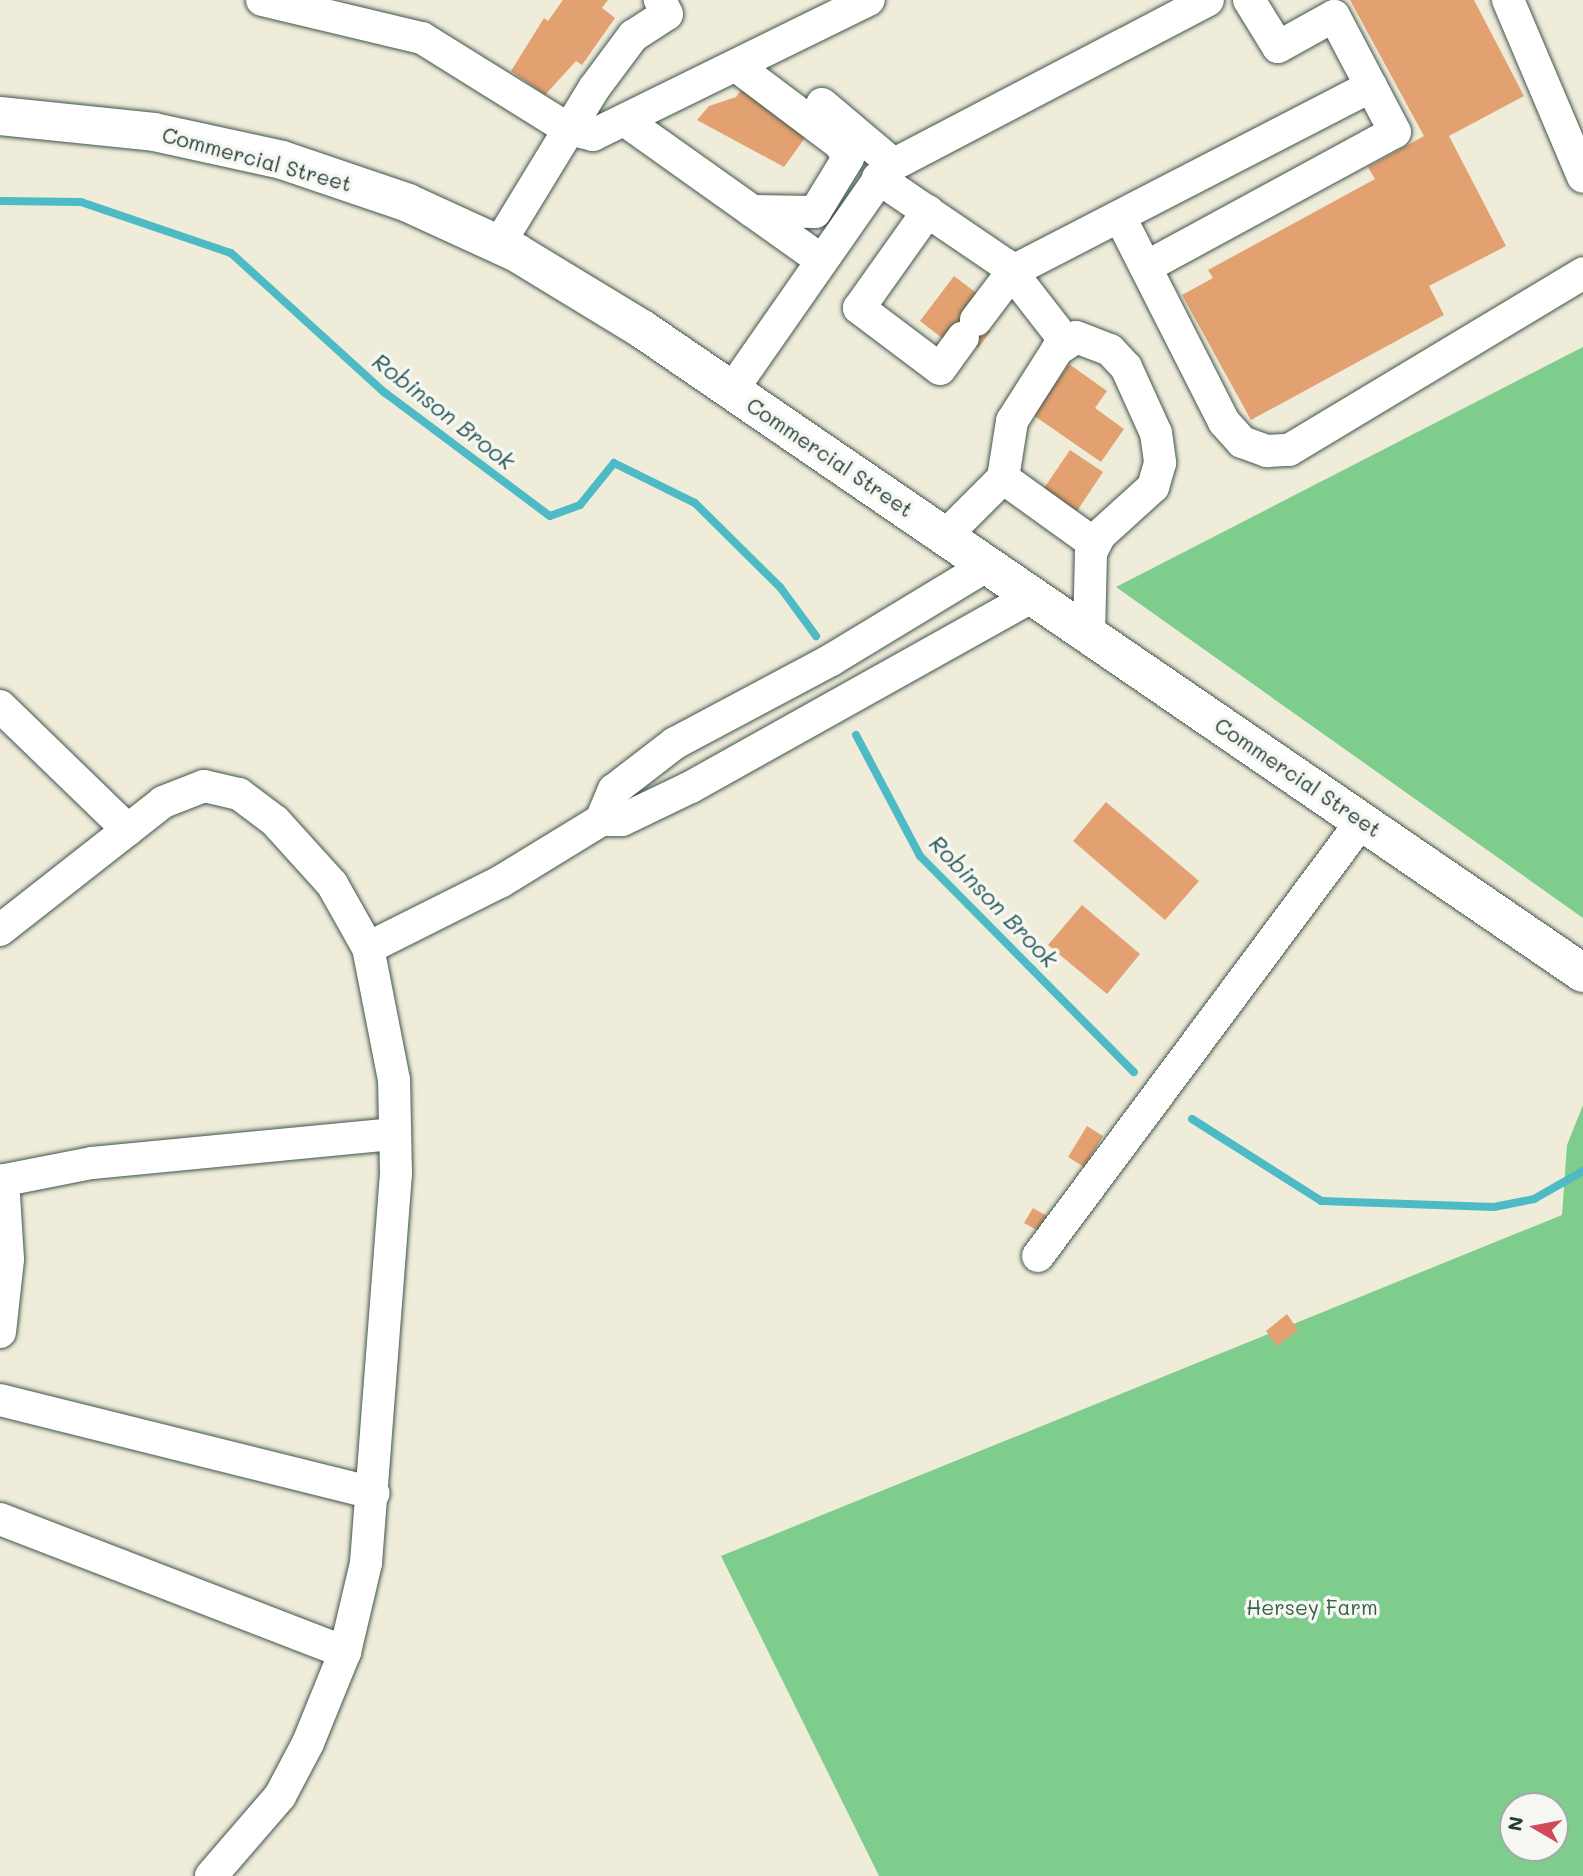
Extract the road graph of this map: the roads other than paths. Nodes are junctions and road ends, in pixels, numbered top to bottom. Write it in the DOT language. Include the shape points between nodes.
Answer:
graph roads {
  1 [pos="262,0"];
  2 [pos="660,0"];
  3 [pos="869,0"];
  4 [pos="1208,0"];
  5 [pos="1249,0"];
  6 [pos="1508,0"];
  7 [pos="749,63"];
  8 [pos="1371,86"];
  9 [pos="0,116"];
  10 [pos="628,122"];
  11 [pos="568,129"];
  12 [pos="885,171"];
  13 [pos="1583,177"];
  14 [pos="752,211"];
  15 [pos="928,211"];
  16 [pos="1120,217"];
  17 [pos="499,244"];
  18 [pos="821,260"];
  19 [pos="1146,267"];
  20 [pos="1013,271"];
  21 [pos="1583,273"];
  22 [pos="1066,342"];
  23 [pos="732,390"];
  24 [pos="1003,478"];
  25 [pos="944,536"];
  26 [pos="1095,544"];
  27 [pos="988,565"];
  28 [pos="1033,596"];
  29 [pos="1089,634"];
  30 [pos="0,706"];
  31 [pos="718,719"];
  32 [pos="739,760"];
  33 [pos="601,820"];
  34 [pos="1362,821"];
  35 [pos="128,830"];
  36 [pos="0,930"];
  37 [pos="368,948"];
  38 [pos="1583,973"];
  39 [pos="396,1134"];
  40 [pos="1,1181"];
  41 [pos="1038,1256"];
  42 [pos="0,1332"];
  43 [pos="0,1400"];
  44 [pos="374,1493"];
  45 [pos="0,1519"];
  46 [pos="345,1652"];
  47 [pos="211,1876"];
  1 -- 11 [label="lane" via="422,38"];
  2 -- 11 [label="lane" via="667,14 633,36"];
  3 -- 7 [label="lane"];
  4 -- 12 [label="lane"];
  5 -- 8 [label="lane" via="1278,47 1334,16"];
  6 -- 13 [label="lane"];
  7 -- 10 [label="lane"];
  7 -- 12 [label="lane" via="867,137"];
  7 -- 14 [label="lane" via="840,144 848,158 814,212"];
  8 -- 16 [label="lane"];
  8 -- 19 [label="lane" via="1395,132"];
  9 -- 17 [label="main road, Commercial Street" via="155,132 271,158 384,194"];
  10 -- 11 [label="lane" via="593,135"];
  10 -- 14 [label="lane"];
  11 -- 17 [label="lane"];
  12 -- 15 [label="lane"];
  12 -- 18 [label="lane"];
  14 -- 18 [label="lane"];
  15 -- 20 [label="lane"];
  15 -- 20 [label="lane" via="859,308 940,369"];
  16 -- 19 [label="lane"];
  16 -- 20 [label="lane"];
  17 -- 23 [label="main road, Commercial Street" via="597,300"];
  18 -- 23 [label="lane"];
  19 -- 21 [label="lane" via="1224,422 1242,442 1278,453"];
  20 -- 22 [label="lane"];
  22 -- 24 [label="lane" via="1015,412"];
  22 -- 26 [label="lane" via="1087,338 1119,358 1161,452 1153,487"];
  23 -- 25 [label="main road, Commercial Street"];
  24 -- 25 [label="lane"];
  24 -- 26 [label="lane"];
  25 -- 27 [label="main road, Commercial Street"];
  26 -- 29 [label="lane" via="1088,575"];
  27 -- 28 [label="main road, Commercial Street"];
  27 -- 31 [label="lane"];
  28 -- 29 [label="main road, Commercial Street"];
  28 -- 32 [label="lane"];
  29 -- 34 [label="main road, Commercial Street"];
  30 -- 35 [label="lane"];
  31 -- 32 [label="lane"];
  31 -- 33 [label="lane" via="638,768 608,800"];
  32 -- 33 [label="lane" via="641,812"];
  33 -- 37 [label="lane" via="500,881"];
  34 -- 38 [label="main road, Commercial Street"];
  34 -- 41 [label="lane"];
  35 -- 36 [label="lane"];
  35 -- 37 [label="lane" via="183,791 215,787 239,794 275,821 332,884"];
  37 -- 39 [label="lane" via="390,1055"];
  39 -- 40 [label="lane" via="92,1163"];
  39 -- 44 [label="lane"];
  40 -- 42 [label="lane" via="8,1259"];
  43 -- 44 [label="lane"];
  44 -- 46 [label="lane"];
  45 -- 46 [label="lane"];
  46 -- 47 [label="lane" via="281,1796"];
}
